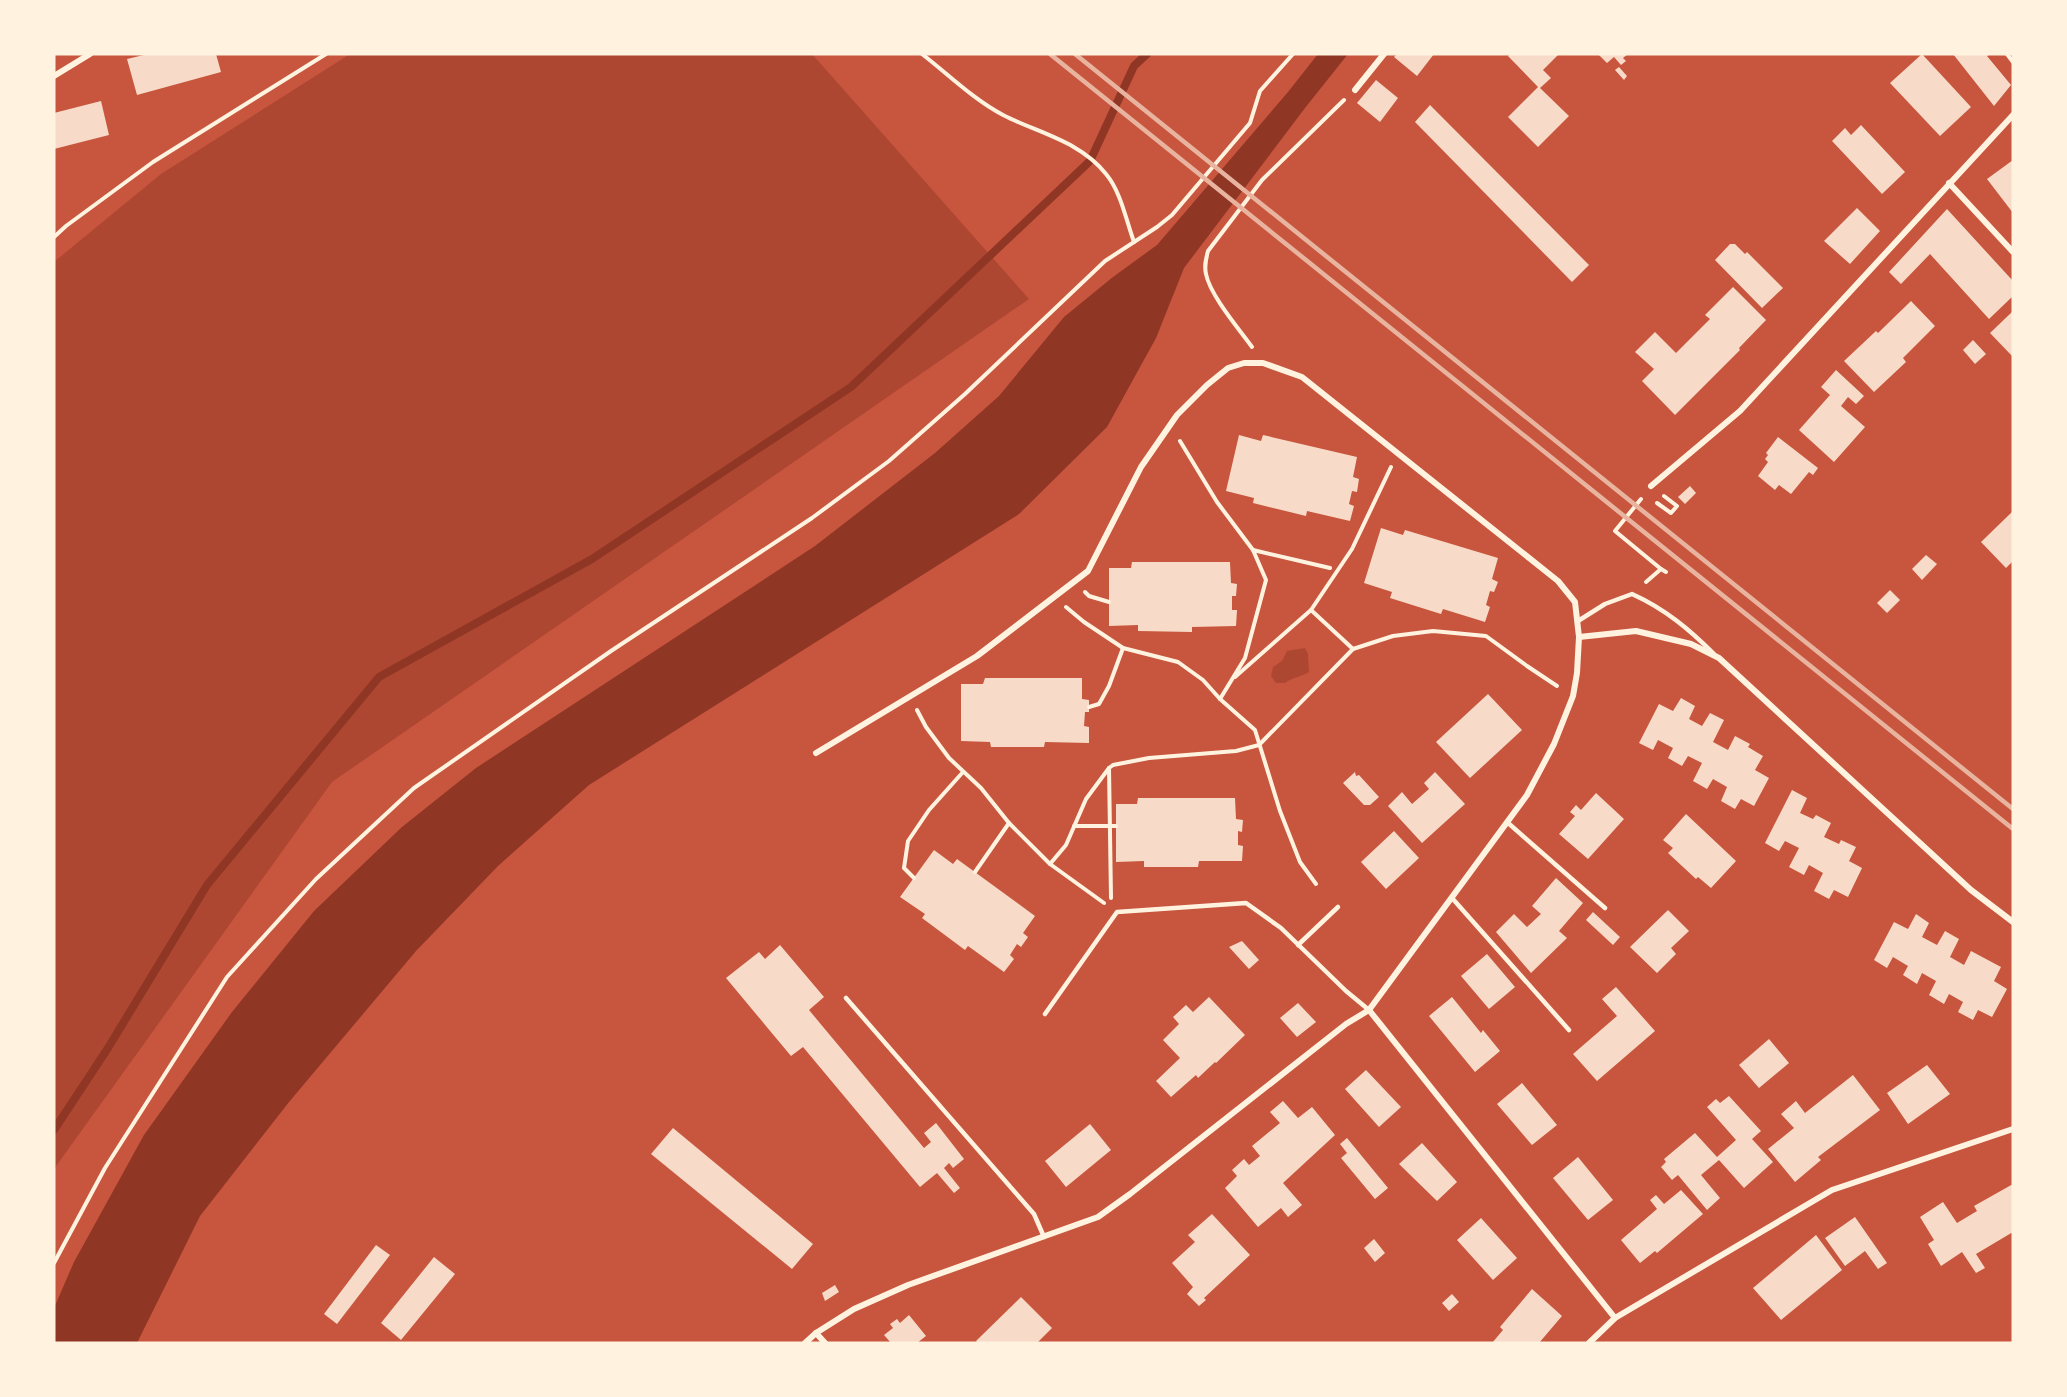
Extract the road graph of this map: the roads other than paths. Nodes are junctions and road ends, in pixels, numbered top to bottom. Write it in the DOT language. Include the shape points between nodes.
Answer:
graph roads {
  1 [pos="90,54"];
  2 [pos="1384,54"];
  3 [pos="54,75"];
  4 [pos="1355,90"];
  5 [pos="2013,115"];
  6 [pos="1948,183"];
  7 [pos="2013,252"];
  8 [pos="1651,486"];
  9 [pos="1578,621"];
  10 [pos="1579,638"];
  11 [pos="1719,658"];
  12 [pos="816,753"];
  13 [pos="1508,822"];
  14 [pos="1452,898"];
  15 [pos="1338,907"];
  16 [pos="1605,908"];
  17 [pos="2013,922"];
  18 [pos="1298,945"];
  19 [pos="846,998"];
  20 [pos="1370,1010"];
  21 [pos="1045,1014"];
  22 [pos="1569,1030"];
  23 [pos="2013,1129"];
  24 [pos="1044,1237"];
  25 [pos="1615,1318"];
  26 [pos="816,1333"];
  27 [pos="805,1343"];
  28 [pos="825,1343"];
  29 [pos="1589,1343"];
  1 -- 3 [label="street"];
  2 -- 4 [label="street"];
  5 -- 6 [label="street"];
  6 -- 7 [label="street"];
  6 -- 8 [label="street" via="1740,411"];
  9 -- 10 [label="street"];
  9 -- 11 [label="lane" via="1605,604 1632,594 1687,627"];
  9 -- 12 [label="street" via="1575,602 1558,582 1302,377 1263,363 1244,363 1228,368 1207,385 1170,425 1141,467 1088,571 977,656"];
  10 -- 11 [label="street" via="1636,631 1691,644"];
  10 -- 13 [label="street" via="1573,696 1554,744"];
  11 -- 17 [label="street" via="1971,890"];
  13 -- 14 [label="street"];
  13 -- 16 [label="lane"];
  14 -- 20 [label="street"];
  14 -- 22 [label="lane"];
  15 -- 18 [label="lane"];
  18 -- 20 [label="lane"];
  18 -- 21 [label="lane" via="1246,903 1117,912"];
  19 -- 24 [label="lane" via="1034,1214"];
  20 -- 24 [label="street" via="1346,1024 1098,1217"];
  20 -- 25 [label="street"];
  23 -- 25 [label="street" via="1833,1190"];
  24 -- 26 [label="street" via="908,1285 854,1309"];
  25 -- 29 [label="street"];
  26 -- 27 [label="street"];
  26 -- 28 [label="street"];
}
